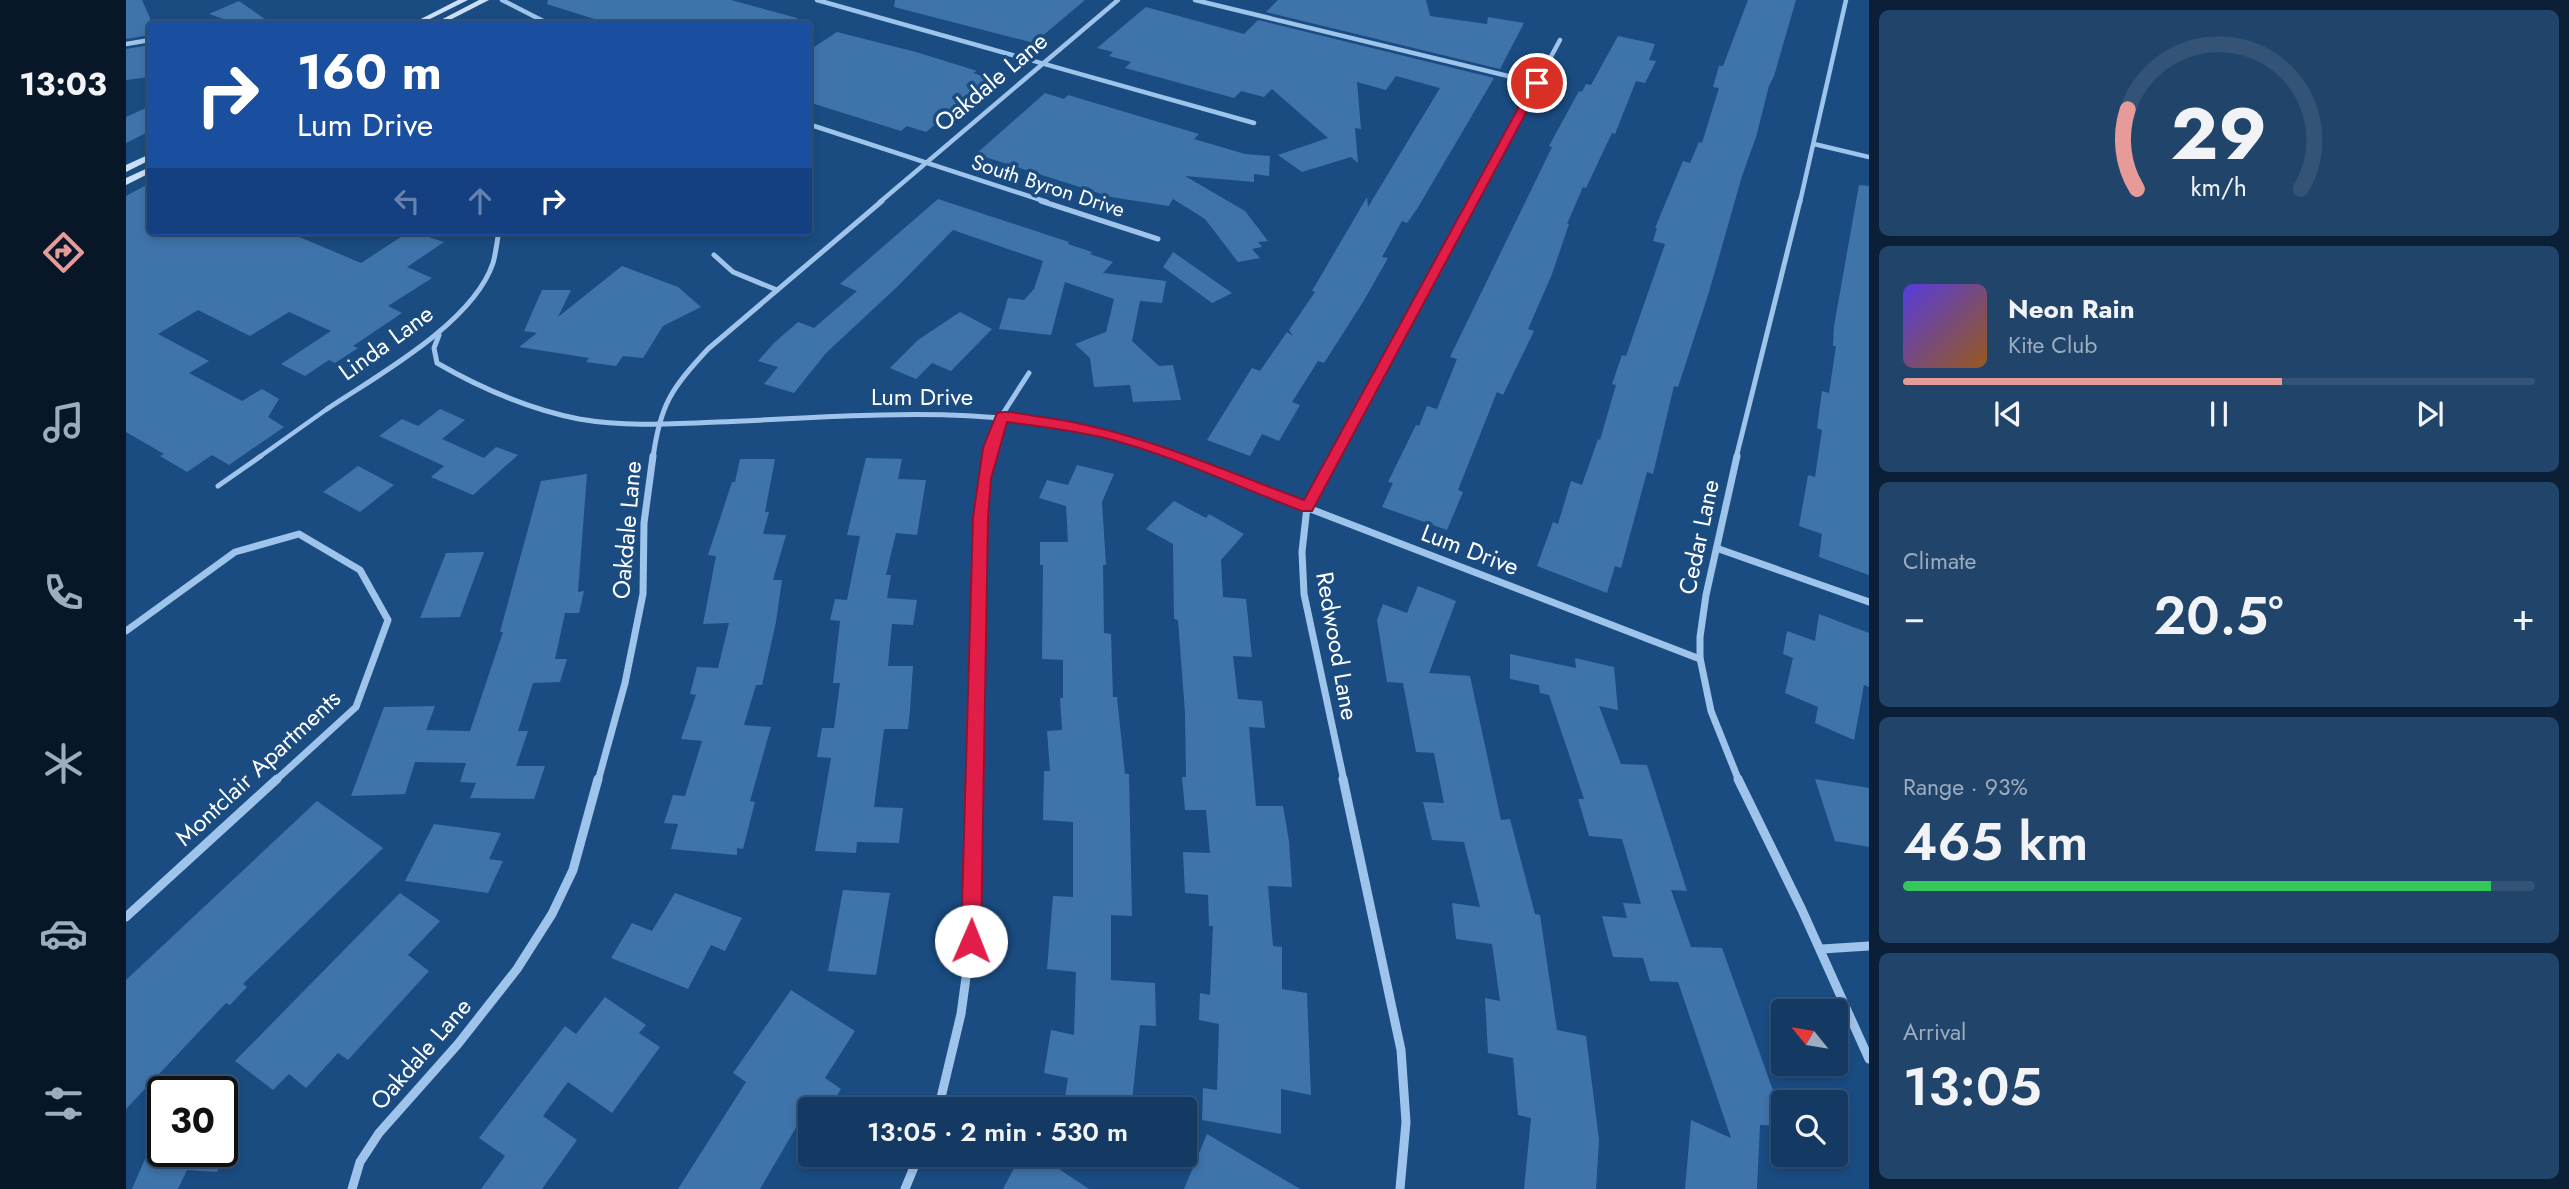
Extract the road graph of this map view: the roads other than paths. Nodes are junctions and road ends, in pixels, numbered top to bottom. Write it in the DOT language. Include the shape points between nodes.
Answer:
graph roads {
  1 [pos="464,0"];
  2 [pos="485,0"];
  3 [pos="502,0"];
  4 [pos="817,0"];
  5 [pos="1118,0"];
  6 [pos="1195,0"];
  7 [pos="1846,0"];
  8 [pos="421,21"];
  9 [pos="443,21"];
  10 [pos="545,21"];
  11 [pos="147,40"];
  12 [pos="1560,40"];
  13 [pos="126,44"];
  14 [pos="1043,63"];
  15 [pos="1537,83"];
  16 [pos="1254,123"];
  17 [pos="812,125"];
  18 [pos="1814,144"];
  19 [pos="1869,157"];
  20 [pos="147,158"];
  21 [pos="926,163"];
  22 [pos="126,169"];
  23 [pos="147,172"];
  24 [pos="126,183"];
  25 [pos="498,235"];
  26 [pos="1158,239"];
  27 [pos="714,255"];
  28 [pos="777,290"];
  29 [pos="439,335"];
  30 [pos="1029,373"];
  31 [pos="327,409"];
  32 [pos="1002,417"];
  33 [pos="657,425"];
  34 [pos="218,486"];
  35 [pos="1307,507"];
  36 [pos="1719,549"];
  37 [pos="1869,603"];
  38 [pos="126,631"];
  39 [pos="1700,659"];
  40 [pos="126,917"];
  41 [pos="1869,946"];
  42 [pos="1822,949"];
  43 [pos="1869,1059"];
  44 [pos="941,1097"];
  45 [pos="914,1167"];
  46 [pos="352,1189"];
  47 [pos="905,1189"];
  48 [pos="1400,1189"];
  1 -- 8 [label="main road"];
  2 -- 9 [label="main road"];
  3 -- 10 [label="street"];
  4 -- 14 [label="street"];
  5 -- 14 [label="street, Oakdale Lane"];
  6 -- 15 [label="street"];
  7 -- 18 [label="street, Cedar Lane"];
  11 -- 13 [label="street"];
  12 -- 15 [label="street, Redwood Lane"];
  14 -- 16 [label="street"];
  14 -- 21 [label="street, Oakdale Lane"];
  15 -- 35 [label="street, Redwood Lane"];
  17 -- 21 [label="street, South Byron Drive"];
  18 -- 19 [label="street"];
  18 -- 36 [label="street, Cedar Lane" via="1728,491"];
  20 -- 22 [label="main road"];
  21 -- 26 [label="street, South Byron Drive"];
  21 -- 28 [label="street, Oakdale Lane"];
  23 -- 24 [label="main road"];
  25 -- 29 [label="street, Linda Lane" via="493,264"];
  27 -- 28 [label="street" via="733,272"];
  28 -- 33 [label="street, Oakdale Lane" via="687,372"];
  29 -- 31 [label="street, Linda Lane"];
  29 -- 33 [label="street, Lum Drive" via="434,348 437,363 523,404 598,421"];
  30 -- 32 [label="street"];
  31 -- 34 [label="lane"];
  32 -- 33 [label="street, Lum Drive" via="934,414"];
  32 -- 35 [label="street, Lum Drive" via="1105,433"];
  32 -- 44 [label="street" via="990,448 981,517 971,941 961,1014"];
  33 -- 46 [label="street, Oakdale Lane" via="644,523 643,594 625,683 573,870 517,969 379,1133 360,1162"];
  35 -- 39 [label="street, Lum Drive"];
  35 -- 48 [label="street, Redwood Lane" via="1304,594 1401,1050 1406,1122"];
  36 -- 37 [label="street"];
  36 -- 39 [label="street, Cedar Lane" via="1699,627"];
  38 -- 40 [label="street, Montclair Apartments" via="235,552 299,534 360,570 388,620 356,707"];
  39 -- 42 [label="street, Cedar Lane" via="1724,747"];
  41 -- 42 [label="street"];
  42 -- 43 [label="street, Cedar Lane"];
  45 -- 47 [label="street"];
}
